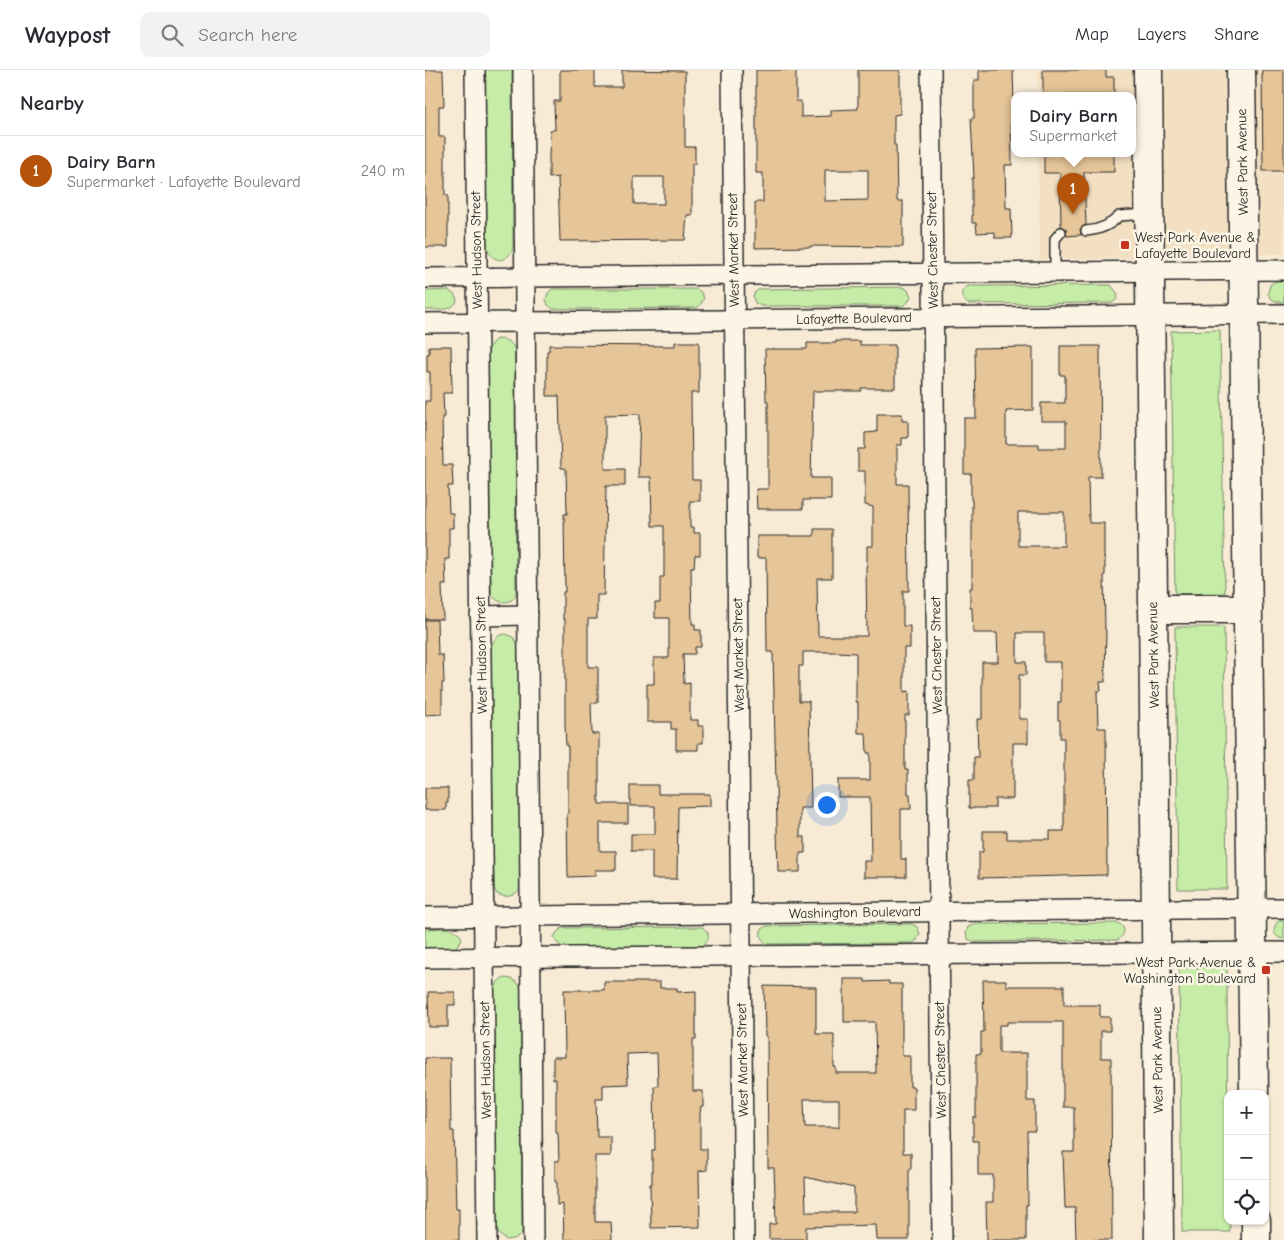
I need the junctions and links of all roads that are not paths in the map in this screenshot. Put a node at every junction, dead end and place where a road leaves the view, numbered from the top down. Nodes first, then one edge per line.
1 (475, 70) edge
2 (523, 70) edge
3 (731, 70) edge
4 (931, 70) edge
5 (1148, 70) edge
6 (1241, 70) edge
7 (1149, 214) junction
8 (1086, 231) dead end
9 (1061, 232) dead end
10 (1284, 270) edge
11 (1243, 271) junction
12 (1055, 272) junction
13 (1150, 272) junction
14 (933, 273) junction
15 (734, 275) junction
16 (477, 277) junction
17 (525, 277) junction
18 (425, 278) edge
19 (1244, 314) junction
20 (1284, 314) edge
21 (1150, 315) junction
22 (933, 317) junction
23 (734, 319) junction
24 (477, 322) junction
25 (525, 322) junction
26 (425, 323) edge
27 (1153, 609) junction
28 (1247, 609) junction
29 (528, 615) junction
30 (480, 616) junction
31 (1252, 908) junction
32 (1284, 908) edge
33 (1155, 909) junction
34 (939, 912) junction
35 (740, 913) junction
36 (483, 916) junction
37 (531, 916) junction
38 (425, 917) edge
39 (1252, 952) junction
40 (1284, 952) edge
41 (1156, 953) junction
42 (939, 954) junction
43 (741, 956) junction
44 (484, 957) junction
45 (531, 957) junction
46 (425, 958) edge
47 (1254, 1090) edge
48 (1255, 1225) edge
49 (487, 1240) edge
50 (533, 1240) edge
51 (744, 1240) edge
52 (942, 1240) edge
53 (1159, 1240) edge
54 (1256, 1240) edge

1 - 16 street, West Hudson Street
2 - 17 street
3 - 15 street, West Market Street
4 - 14 street, West Chester Street
5 - 7 highway, West Park Avenue
6 - 11 highway, West Park Avenue
7 - 8 lane
7 - 13 highway, West Park Avenue
9 - 12 lane
10 - 11 street
11 - 13 street
11 - 19 highway, West Park Avenue
12 - 13 street
12 - 14 street
13 - 21 highway, West Park Avenue
14 - 15 street
14 - 22 street, West Chester Street
15 - 17 street
15 - 23 street, West Market Street
16 - 17 street
16 - 18 street
16 - 24 street, West Hudson Street
17 - 25 street
19 - 20 street, Lafayette Boulevard
19 - 21 street, Lafayette Boulevard
19 - 28 highway, West Park Avenue
21 - 22 street, Lafayette Boulevard
21 - 27 highway, West Park Avenue
22 - 23 street, Lafayette Boulevard
22 - 34 street, West Chester Street
23 - 25 street, Lafayette Boulevard
23 - 35 street, West Market Street
24 - 25 street, Lafayette Boulevard
24 - 26 street, Lafayette Boulevard
24 - 30 street, West Hudson Street
25 - 29 street
27 - 28 highway
27 - 33 highway, West Park Avenue
28 - 31 highway, West Park Avenue
29 - 30 street
29 - 37 street
30 - 36 street, West Hudson Street
31 - 32 street, Washington Boulevard
31 - 33 street, Washington Boulevard
31 - 39 highway, West Park Avenue
33 - 34 street, Washington Boulevard
33 - 41 highway, West Park Avenue
34 - 35 street, Washington Boulevard
34 - 42 street, West Chester Street
35 - 37 street, Washington Boulevard
35 - 43 street, West Market Street
36 - 37 street, Washington Boulevard
36 - 38 street, Washington Boulevard
36 - 44 street, West Hudson Street
37 - 45 street
39 - 40 street
39 - 41 street
39 - 47 highway, West Park Avenue
41 - 42 street
41 - 53 highway, West Park Avenue
42 - 43 street
42 - 52 street, West Chester Street
43 - 45 street
43 - 51 street, West Market Street
44 - 45 street
44 - 46 street
44 - 49 street, West Hudson Street
45 - 50 street
48 - 54 highway

